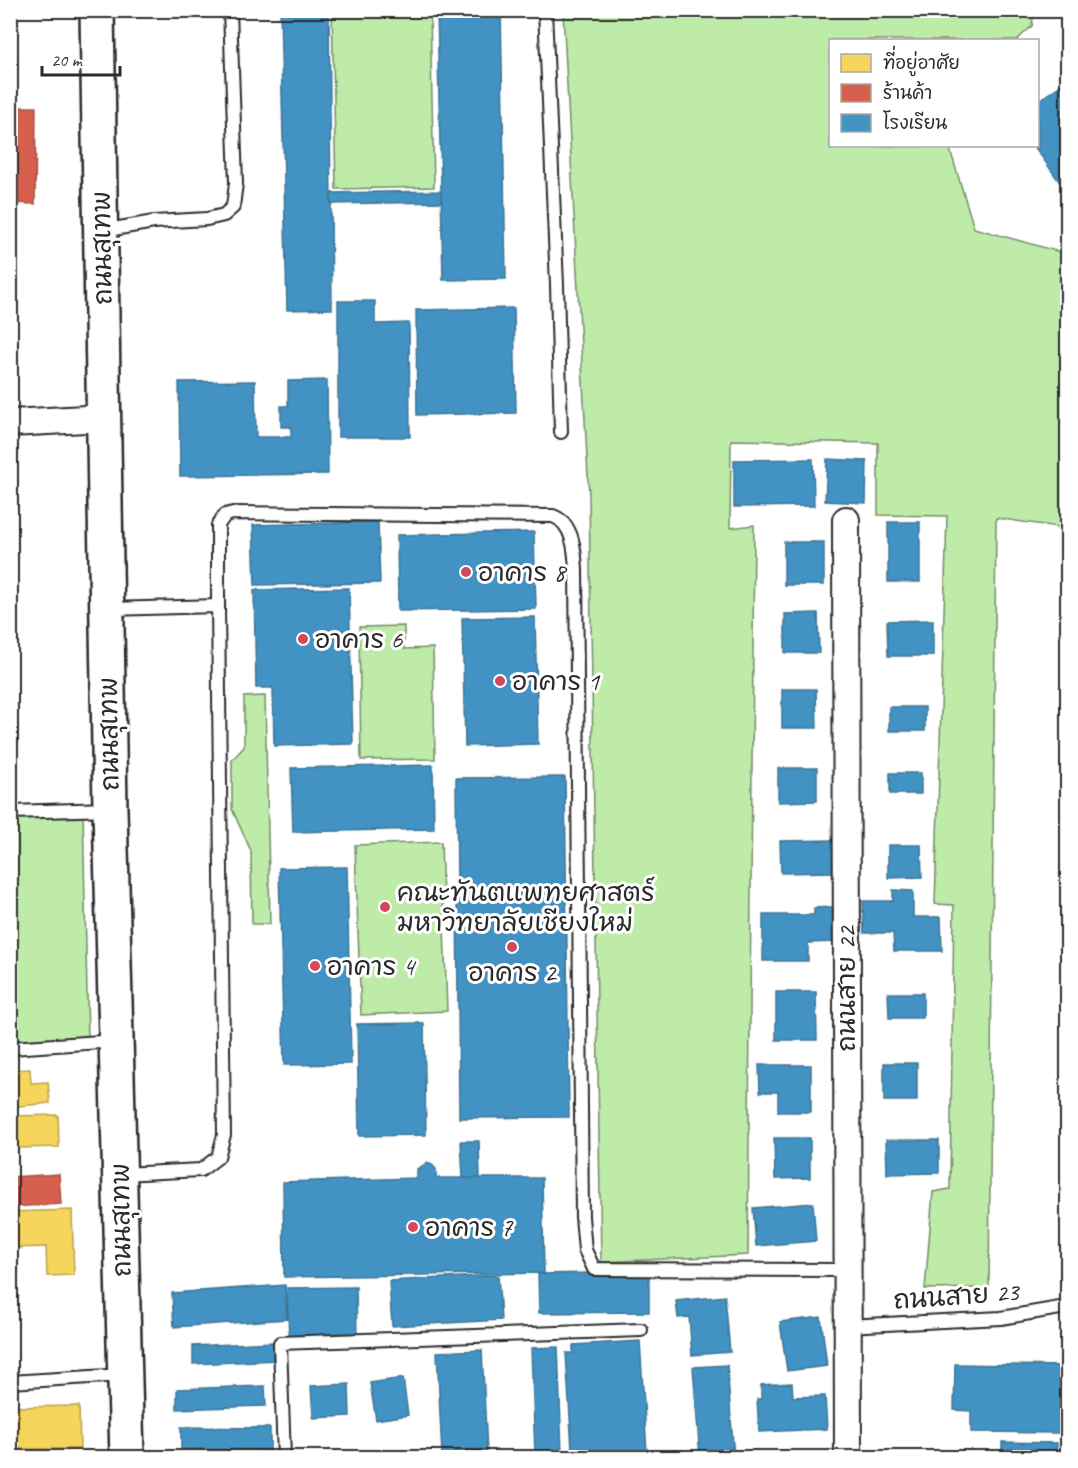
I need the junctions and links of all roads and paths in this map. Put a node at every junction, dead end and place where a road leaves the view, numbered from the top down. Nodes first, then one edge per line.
1 (97, 10) edge
2 (230, 10) edge
3 (545, 10) edge
4 (101, 231) junction
5 (105, 418) junction
6 (10, 423) edge
7 (561, 432) dead end
8 (846, 520) dead end
9 (218, 606) junction
10 (108, 609) junction
11 (110, 809) junction
12 (10, 812) edge
13 (117, 1040) junction
14 (10, 1048) edge
15 (120, 1174) junction
16 (847, 1270) junction
17 (1068, 1305) edge
18 (847, 1326) junction
19 (641, 1330) dead end
20 (125, 1375) junction
21 (10, 1382) edge
22 (127, 1458) edge
23 (285, 1458) edge
24 (848, 1458) edge

1 - 4 main road, ถนนสุเทพ
2 - 4 lane
3 - 7 lane
4 - 5 main road, ถนนสุเทพ
5 - 6 street
5 - 10 main road, ถนนสุเทพ
8 - 16 street, ถนนสาย 22
9 - 10 lane
9 - 15 lane
9 - 16 lane
10 - 11 main road, ถนนสุเทพ
11 - 12 lane
11 - 13 main road, ถนนสุเทพ
13 - 14 lane
13 - 15 main road, ถนนสุเทพ
15 - 20 main road, ถนนสุเทพ
16 - 18 street, ถนนสาย 22
17 - 18 lane, ถนนสาย 23
18 - 24 street, ถนนสาย 22
19 - 23 lane
20 - 21 lane
20 - 22 main road, ถนนสุเทพ

